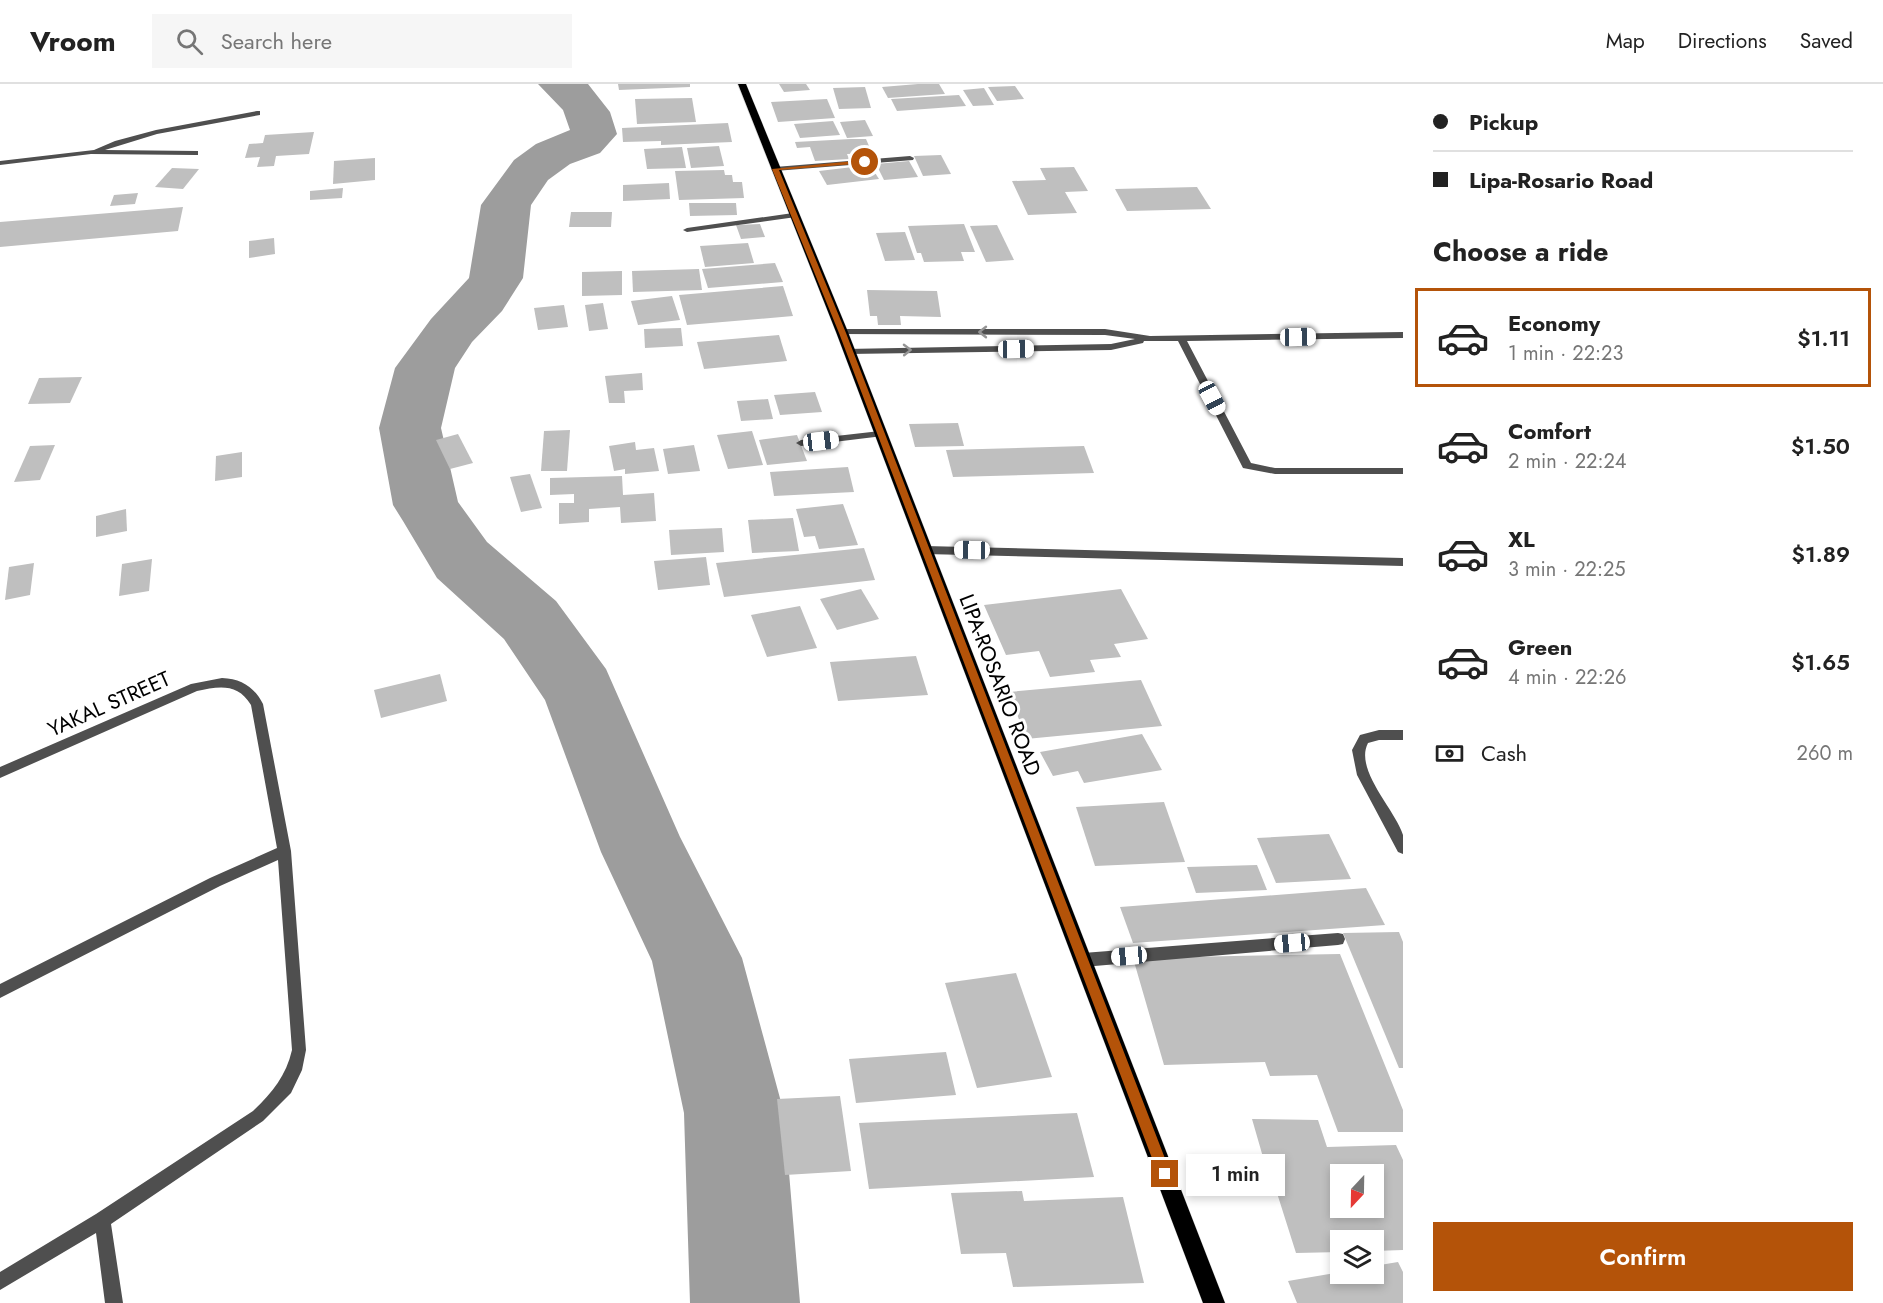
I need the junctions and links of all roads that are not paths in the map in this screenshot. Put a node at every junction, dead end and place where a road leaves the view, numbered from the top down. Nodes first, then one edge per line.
1 (742, 84) edge
2 (257, 113) dead end
3 (91, 153) junction
4 (195, 153) dead end
5 (910, 158) dead end
6 (0, 163) edge
7 (775, 169) junction
8 (793, 214) junction
9 (687, 230) dead end
10 (842, 333) junction
11 (1403, 336) edge
12 (1150, 339) junction
13 (1181, 339) junction
14 (849, 351) junction
15 (880, 434) junction
16 (801, 443) dead end
17 (1403, 471) edge
18 (925, 550) junction
19 (1403, 562) edge
20 (1403, 735) edge
21 (0, 773) edge
22 (1403, 848) edge
23 (284, 851) junction
24 (1338, 939) dead end
25 (1083, 960) junction
26 (0, 991) edge
27 (102, 1220) junction
28 (0, 1282) edge
29 (114, 1303) edge
30 (1214, 1303) edge

1 - 7 main road, LIPA-ROSARIO ROAD
2 - 3 street
3 - 4 street
3 - 6 street
5 - 7 street
7 - 8 main road, LIPA-ROSARIO ROAD
8 - 9 street
8 - 10 main road, LIPA-ROSARIO ROAD
12 -> 10 street
10 - 14 main road, LIPA-ROSARIO ROAD
11 - 13 street
12 - 13 street
14 -> 12 street
13 - 17 street
14 - 15 main road, LIPA-ROSARIO ROAD
15 - 16 street
15 - 18 main road, LIPA-ROSARIO ROAD
18 - 19 street
18 - 25 main road, LIPA-ROSARIO ROAD
20 - 22 street
21 - 23 street, YAKAL STREET
23 - 26 street
23 - 27 street
24 - 25 street
25 - 30 main road, LIPA-ROSARIO ROAD
27 - 28 street
27 - 29 street

